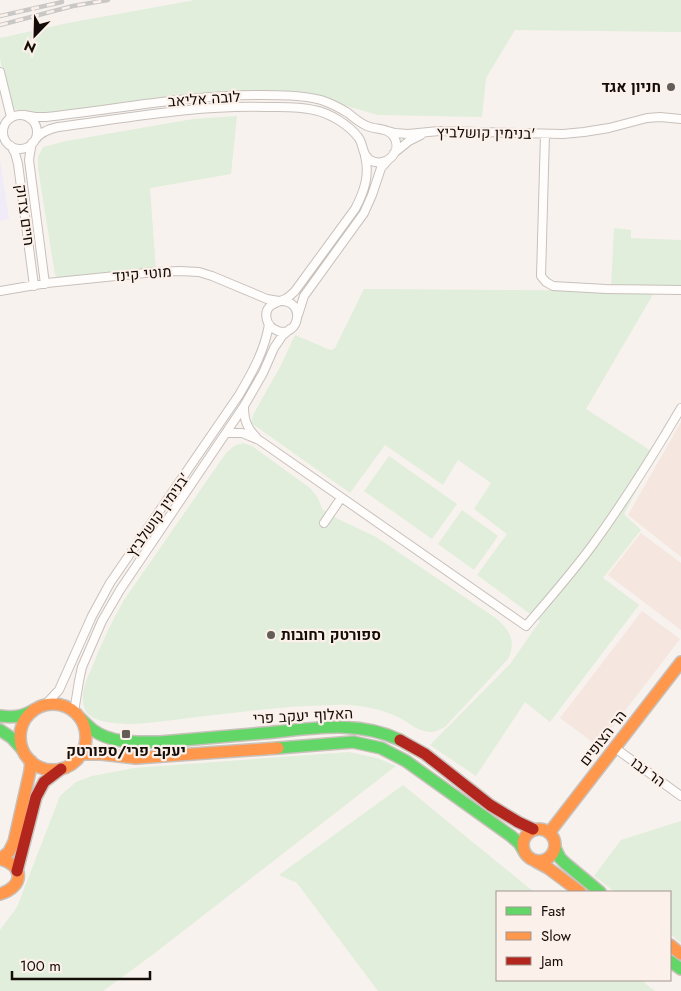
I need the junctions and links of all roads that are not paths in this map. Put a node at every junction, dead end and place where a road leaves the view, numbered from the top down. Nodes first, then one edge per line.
1 (0, 72) edge
2 (24, 115) junction
3 (11, 117) junction
4 (681, 118) edge
5 (382, 129) junction
6 (428, 133) junction
7 (545, 134) junction
8 (34, 141) junction
9 (11, 146) junction
10 (363, 150) junction
11 (392, 156) junction
12 (45, 284) junction
13 (34, 286) junction
14 (681, 290) edge
15 (0, 291) edge
16 (279, 301) junction
17 (298, 315) junction
18 (269, 324) junction
19 (290, 329) junction
20 (244, 406) junction
21 (681, 408) edge
22 (226, 433) junction
23 (260, 440) junction
24 (341, 498) junction
25 (324, 523) dead end
26 (681, 662) edge
27 (45, 705) junction
28 (34, 710) junction
29 (78, 715) junction
30 (0, 716) edge
31 (0, 730) edge
32 (614, 748) junction
33 (23, 751) junction
34 (81, 754) junction
35 (30, 761) junction
36 (60, 769) junction
37 (681, 796) edge
38 (533, 829) junction
39 (550, 833) junction
40 (555, 848) junction
41 (529, 856) junction
42 (0, 859) edge
43 (17, 871) junction
44 (579, 891) edge
45 (599, 891) edge
46 (4, 893) edge
47 (0, 902) edge
48 (671, 946) edge
49 (681, 954) edge

1 - 3 street
2 - 3 street
2 - 5 street, לובה אליאב
2 - 8 street
3 - 9 street
4 - 7 street, בנימין קושלביץ'
5 - 6 street, בנימין קושלביץ'
5 - 10 street
5 - 11 street
6 - 7 street, בנימין קושלביץ'
6 - 11 street, בנימין קושלביץ'
7 - 14 street
8 - 9 street
8 - 10 street, לובה אליאב
8 - 12 street, חיים צדוק
9 - 13 street, חיים צדוק
10 - 11 street
10 - 16 street
11 - 17 street, בנימין קושלביץ'
12 - 13 street, מוטי קינד
12 - 16 street, מוטי קינד
13 - 15 street, מוטי קינד
16 - 17 street
16 - 18 street
17 - 19 street
18 - 19 street
18 - 27 street, בנימין קושלביץ'
19 - 20 street, בנימין קושלביץ'
20 - 22 street, בנימין קושלביץ'
20 - 23 street
21 - 24 street
22 - 23 street
22 - 29 street, בנימין קושלביץ'
23 - 24 street
24 - 25 street
26 - 32 street, הר הצופים
27 - 28 street
27 - 29 street
28 - 30 street
28 - 33 street
29 - 34 street
29 - 38 street, האלוף יעקב פרי
31 - 33 street
32 - 37 street, הר נבו
32 - 39 street, הר הצופים
33 - 35 street
34 - 36 street
34 - 41 street, האלוף יעקב פרי
35 - 36 street
35 - 42 street
36 - 43 street
38 - 39 street
38 - 41 street
39 - 40 street
40 - 41 street
40 - 45 street
41 - 44 street, האלוף יעקב פרי
42 - 43 street
43 - 46 street
46 - 47 street
48 - 49 street

